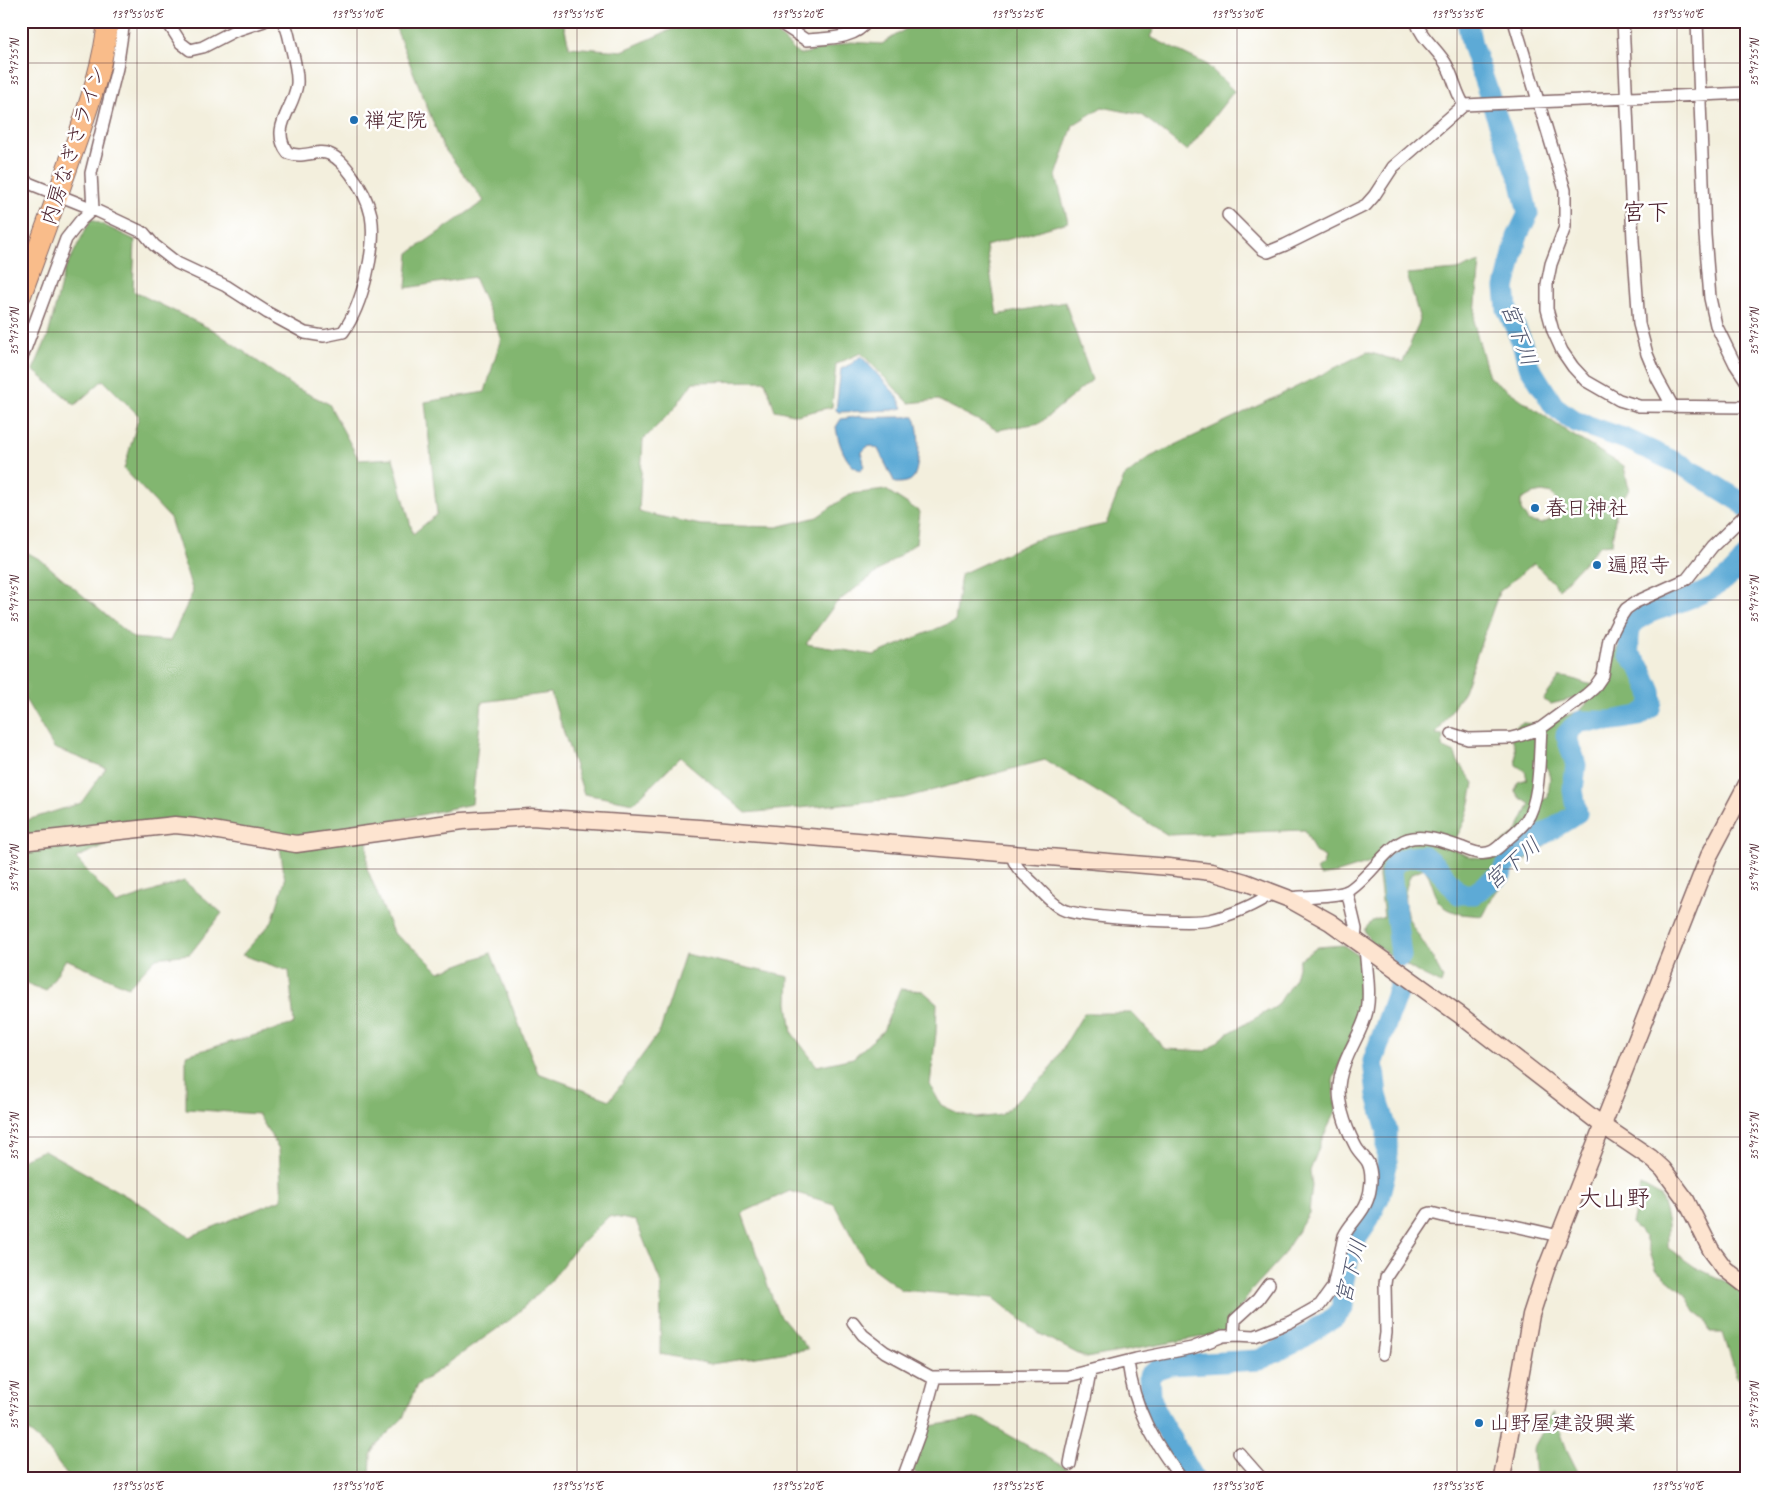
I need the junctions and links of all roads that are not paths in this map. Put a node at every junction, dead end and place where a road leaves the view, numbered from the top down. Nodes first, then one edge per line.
1 (108, 21) edge
2 (124, 21) edge
3 (167, 21) edge
4 (264, 21) edge
5 (282, 21) edge
6 (666, 21) edge
7 (684, 21) edge
8 (777, 21) edge
9 (867, 21) edge
10 (1416, 21) edge
11 (1624, 21) edge
12 (1697, 21) edge
13 (1515, 22) edge
14 (1747, 92) edge
15 (1700, 95) junction
16 (1627, 99) junction
17 (1538, 102) junction
18 (1469, 105) junction
19 (21, 180) edge
20 (58, 196) junction
21 (93, 209) junction
22 (1228, 215) dead end
23 (21, 295) edge
24 (21, 360) edge
25 (1747, 382) edge
26 (1673, 407) junction
27 (1747, 407) edge
28 (1747, 513) edge
29 (1541, 728) junction
30 (1452, 734) dead end
31 (1747, 784) edge
32 (21, 842) edge
33 (1012, 854) junction
34 (1347, 891) junction
35 (1280, 895) junction
36 (1360, 943) junction
37 (1602, 1125) junction
38 (1559, 1236) junction
39 (1269, 1284) dead end
40 (1747, 1286) edge
41 (853, 1322) dead end
42 (1234, 1335) junction
43 (1383, 1354) dead end
44 (1128, 1362) junction
45 (1090, 1371) junction
46 (935, 1377) junction
47 (1239, 1453) dead end
48 (1070, 1464) dead end
49 (903, 1478) edge
50 (1182, 1478) edge
51 (1261, 1478) edge
52 (1502, 1478) edge

1 - 20 highway, 内房なぎさライン
2 - 21 street
3 - 4 street
5 - 21 street
6 - 7 street
8 - 9 street
10 - 18 street
11 - 16 street
12 - 15 street
13 - 17 street
14 - 15 street
15 - 16 street
15 - 25 street
16 - 17 street
16 - 26 street
17 - 18 street
17 - 26 street
18 - 22 street
19 - 20 street
20 - 21 street
20 - 23 highway, 内房なぎさライン
21 - 24 street
26 - 27 street
28 - 29 street
29 - 30 street
29 - 34 street
31 - 37 street
32 - 33 street
33 - 35 street
33 - 35 street
34 - 35 street
34 - 36 street
35 - 36 street
36 - 37 street
36 - 42 street
37 - 38 street
37 - 40 street
38 - 43 street
38 - 52 street
39 - 42 street
41 - 46 street
42 - 44 street
44 - 45 street
44 - 50 street
45 - 46 street
45 - 48 street
46 - 49 street
47 - 51 street

